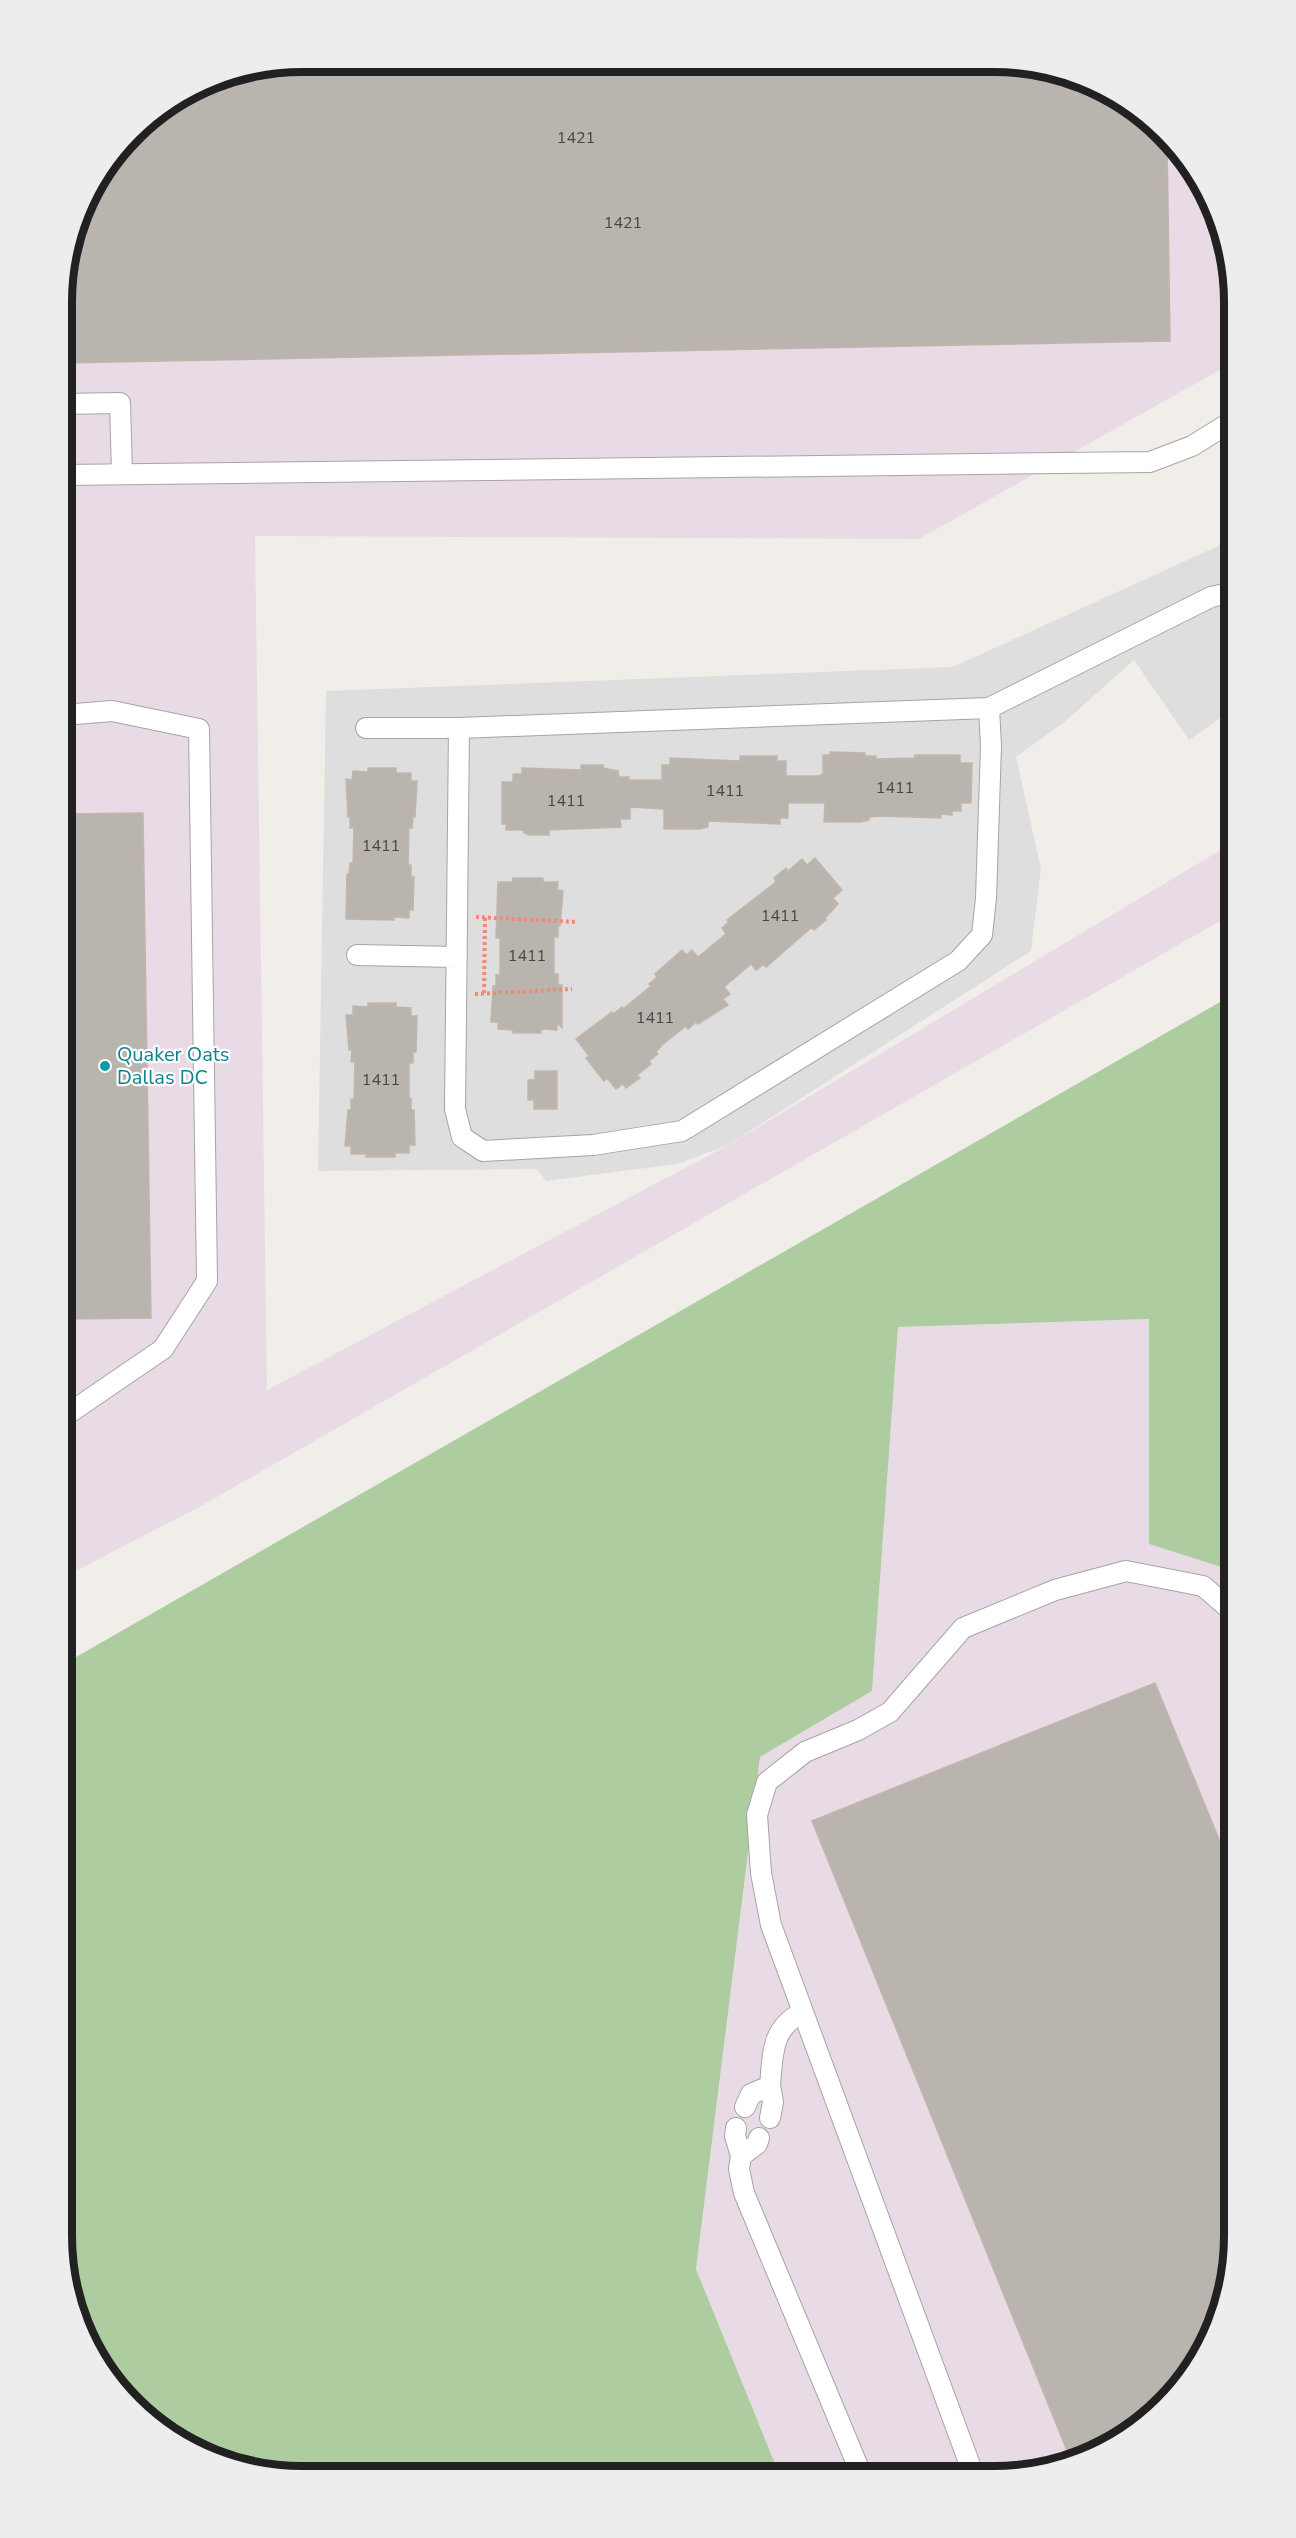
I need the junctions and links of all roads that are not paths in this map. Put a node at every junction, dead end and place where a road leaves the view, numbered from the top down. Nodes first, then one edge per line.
1 (72, 404) edge
2 (1224, 426) edge
3 (122, 474) junction
4 (72, 475) edge
5 (1224, 594) edge
6 (989, 708) junction
7 (72, 714) edge
8 (366, 728) dead end
9 (459, 728) junction
10 (357, 955) dead end
11 (457, 957) junction
12 (72, 1411) edge
13 (1224, 1604) edge
14 (803, 2012) junction
15 (770, 2086) junction
16 (745, 2107) dead end
17 (770, 2118) dead end
18 (736, 2128) dead end
19 (759, 2138) dead end
20 (741, 2156) junction
21 (858, 2466) edge
22 (970, 2466) edge

1 - 3 lane
2 - 3 lane
3 - 4 lane
5 - 6 lane
6 - 9 lane
6 - 11 lane
7 - 12 lane
8 - 9 lane
9 - 11 lane
10 - 11 lane
13 - 14 lane
14 - 15 lane
14 - 22 lane
15 - 16 lane
15 - 17 lane
18 - 20 lane
19 - 20 lane
20 - 21 lane

